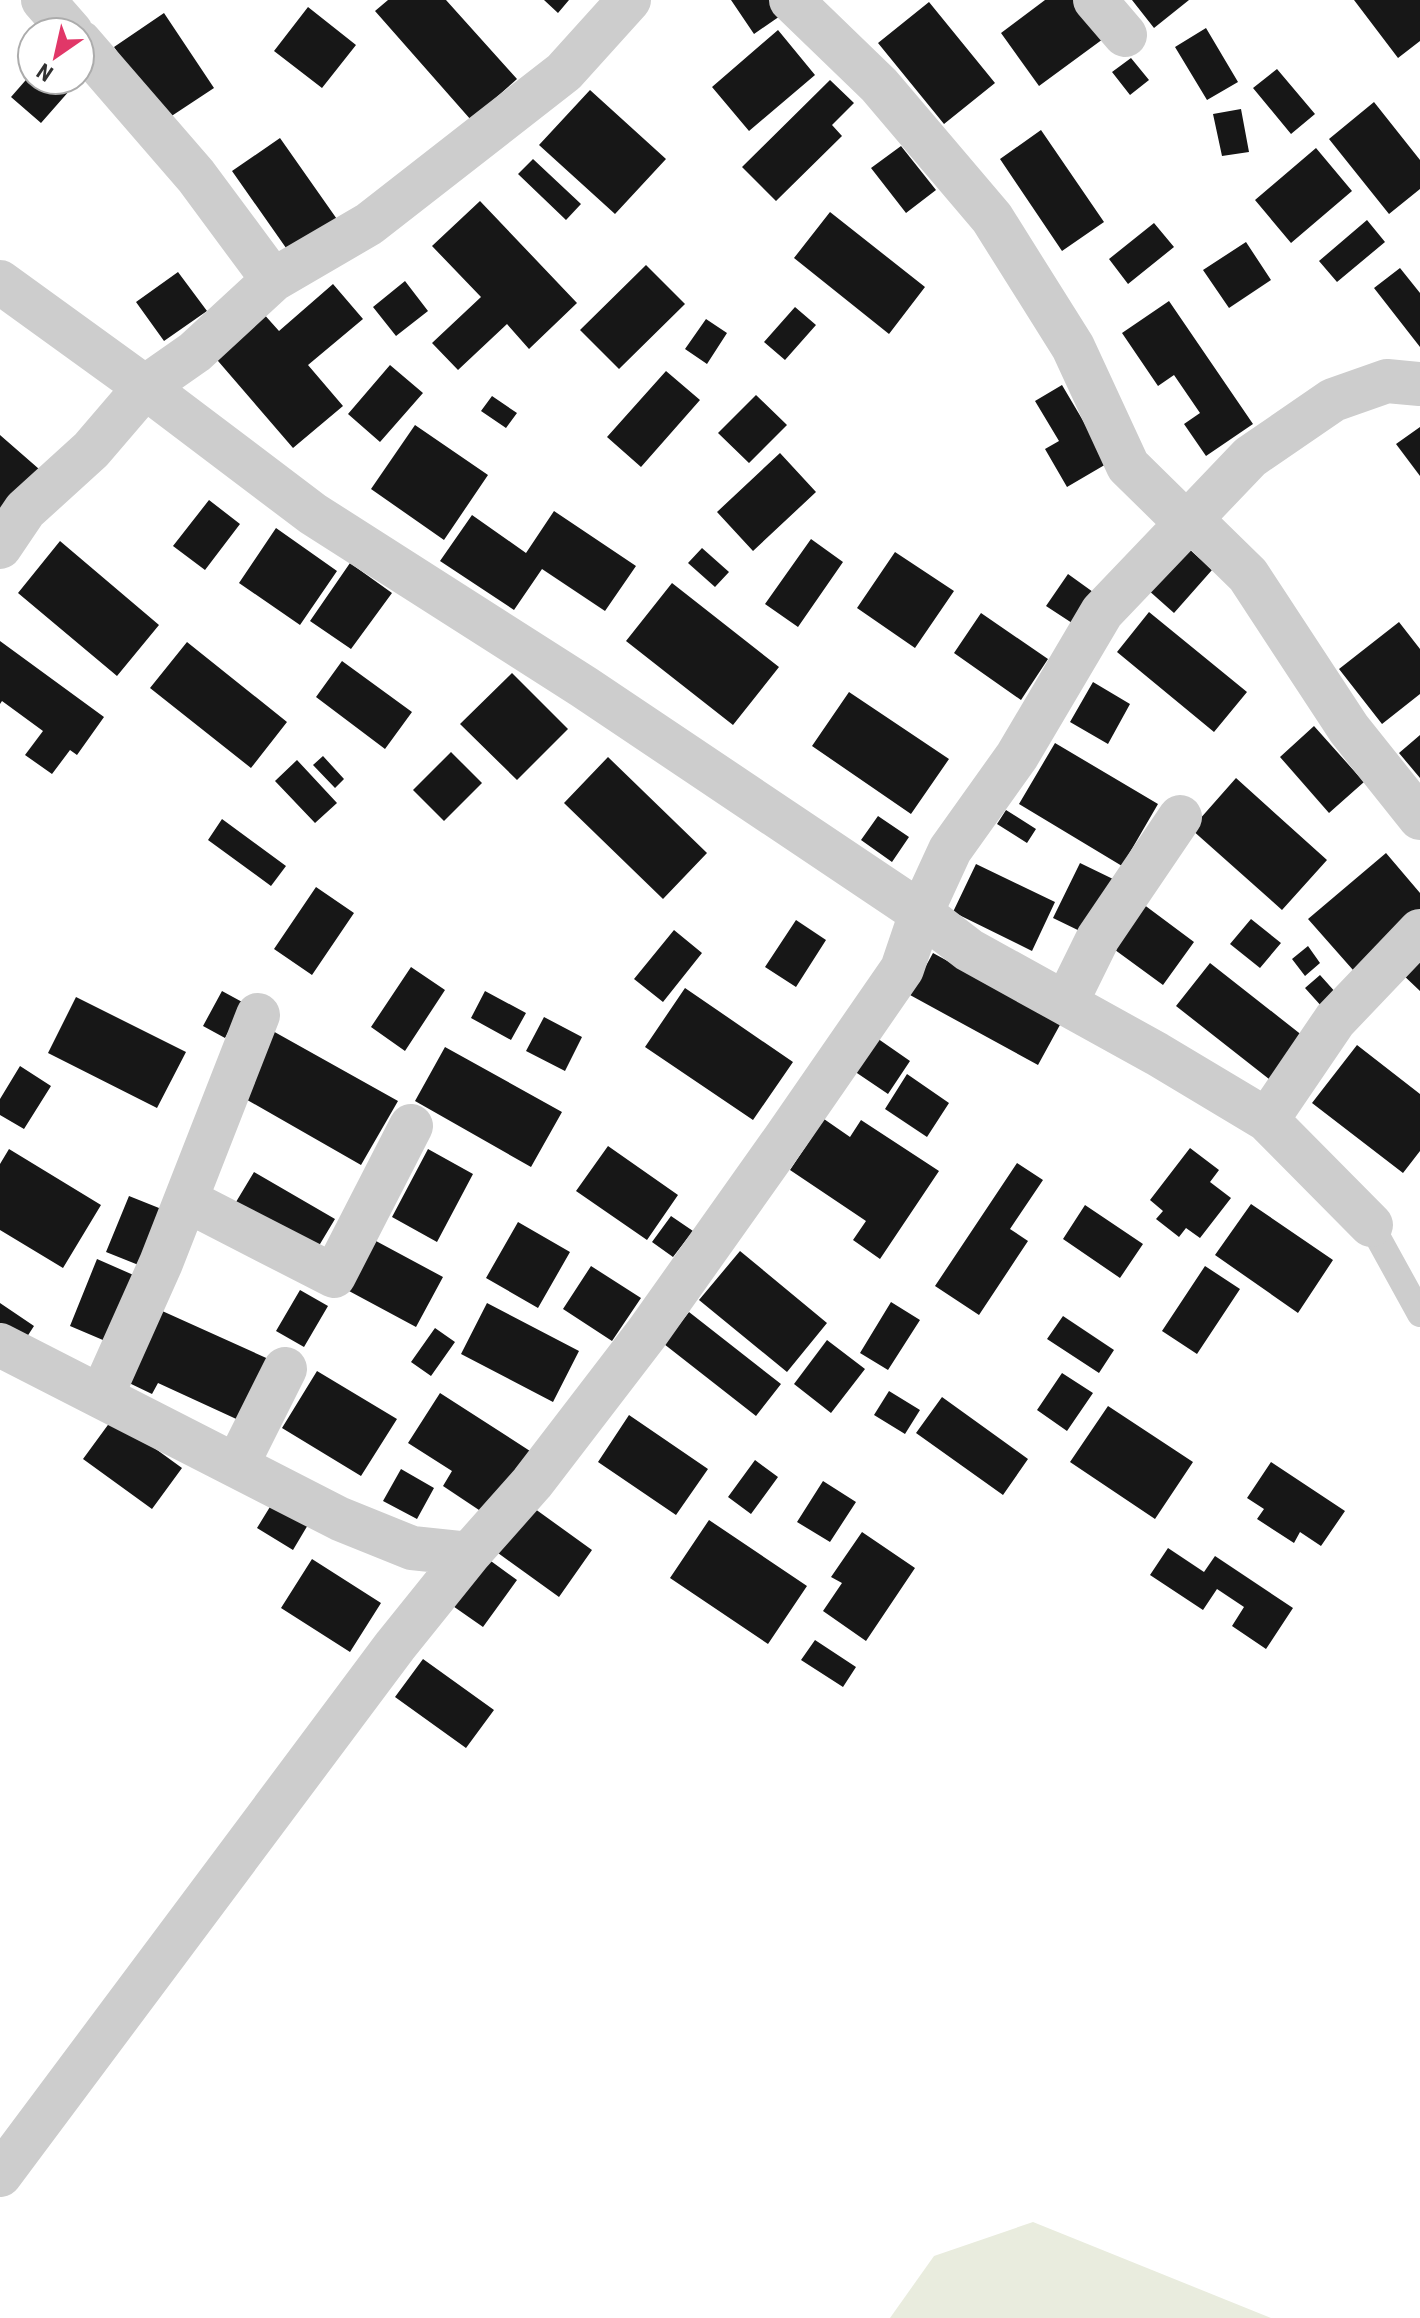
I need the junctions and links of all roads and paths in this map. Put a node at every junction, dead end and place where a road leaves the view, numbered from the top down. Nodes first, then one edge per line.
1 (43, 0) edge
2 (629, 0) edge
3 (791, 0) edge
4 (1095, 0) edge
5 (57, 16) edge
6 (1125, 35) dead end
7 (96, 60) edge
8 (273, 280) junction
9 (0, 282) edge
10 (1420, 384) edge
11 (145, 387) junction
12 (1186, 523) junction
13 (0, 547) edge
14 (1180, 817) dead end
15 (1420, 818) edge
16 (921, 913) junction
17 (1420, 931) edge
18 (1066, 1003) junction
19 (258, 1015) dead end
20 (1267, 1120) junction
21 (411, 1126) dead end
22 (186, 1200) junction
23 (1371, 1225) joint
24 (1396, 1272) junction
25 (1420, 1289) edge
26 (1420, 1314) edge
27 (0, 1345) edge
28 (285, 1369) dead end
29 (102, 1395) junction
30 (237, 1465) junction
31 (469, 1554) junction
32 (0, 2175) edge

1 - 5 street
2 - 8 street
3 - 12 street
4 - 6 street
7 - 8 street
8 - 11 street
9 - 11 street
10 - 12 street
11 - 13 street
11 - 16 street
12 - 15 street
12 - 16 street
14 - 18 street
16 - 18 street
16 - 31 street
17 - 20 street
18 - 20 street
19 - 22 street
20 - 23 street
21 - 22 street
22 - 29 street
23 - 24 lane
24 - 25 lane
24 - 26 lane
27 - 29 street
28 - 30 street
29 - 30 street
30 - 31 street
31 - 32 street

